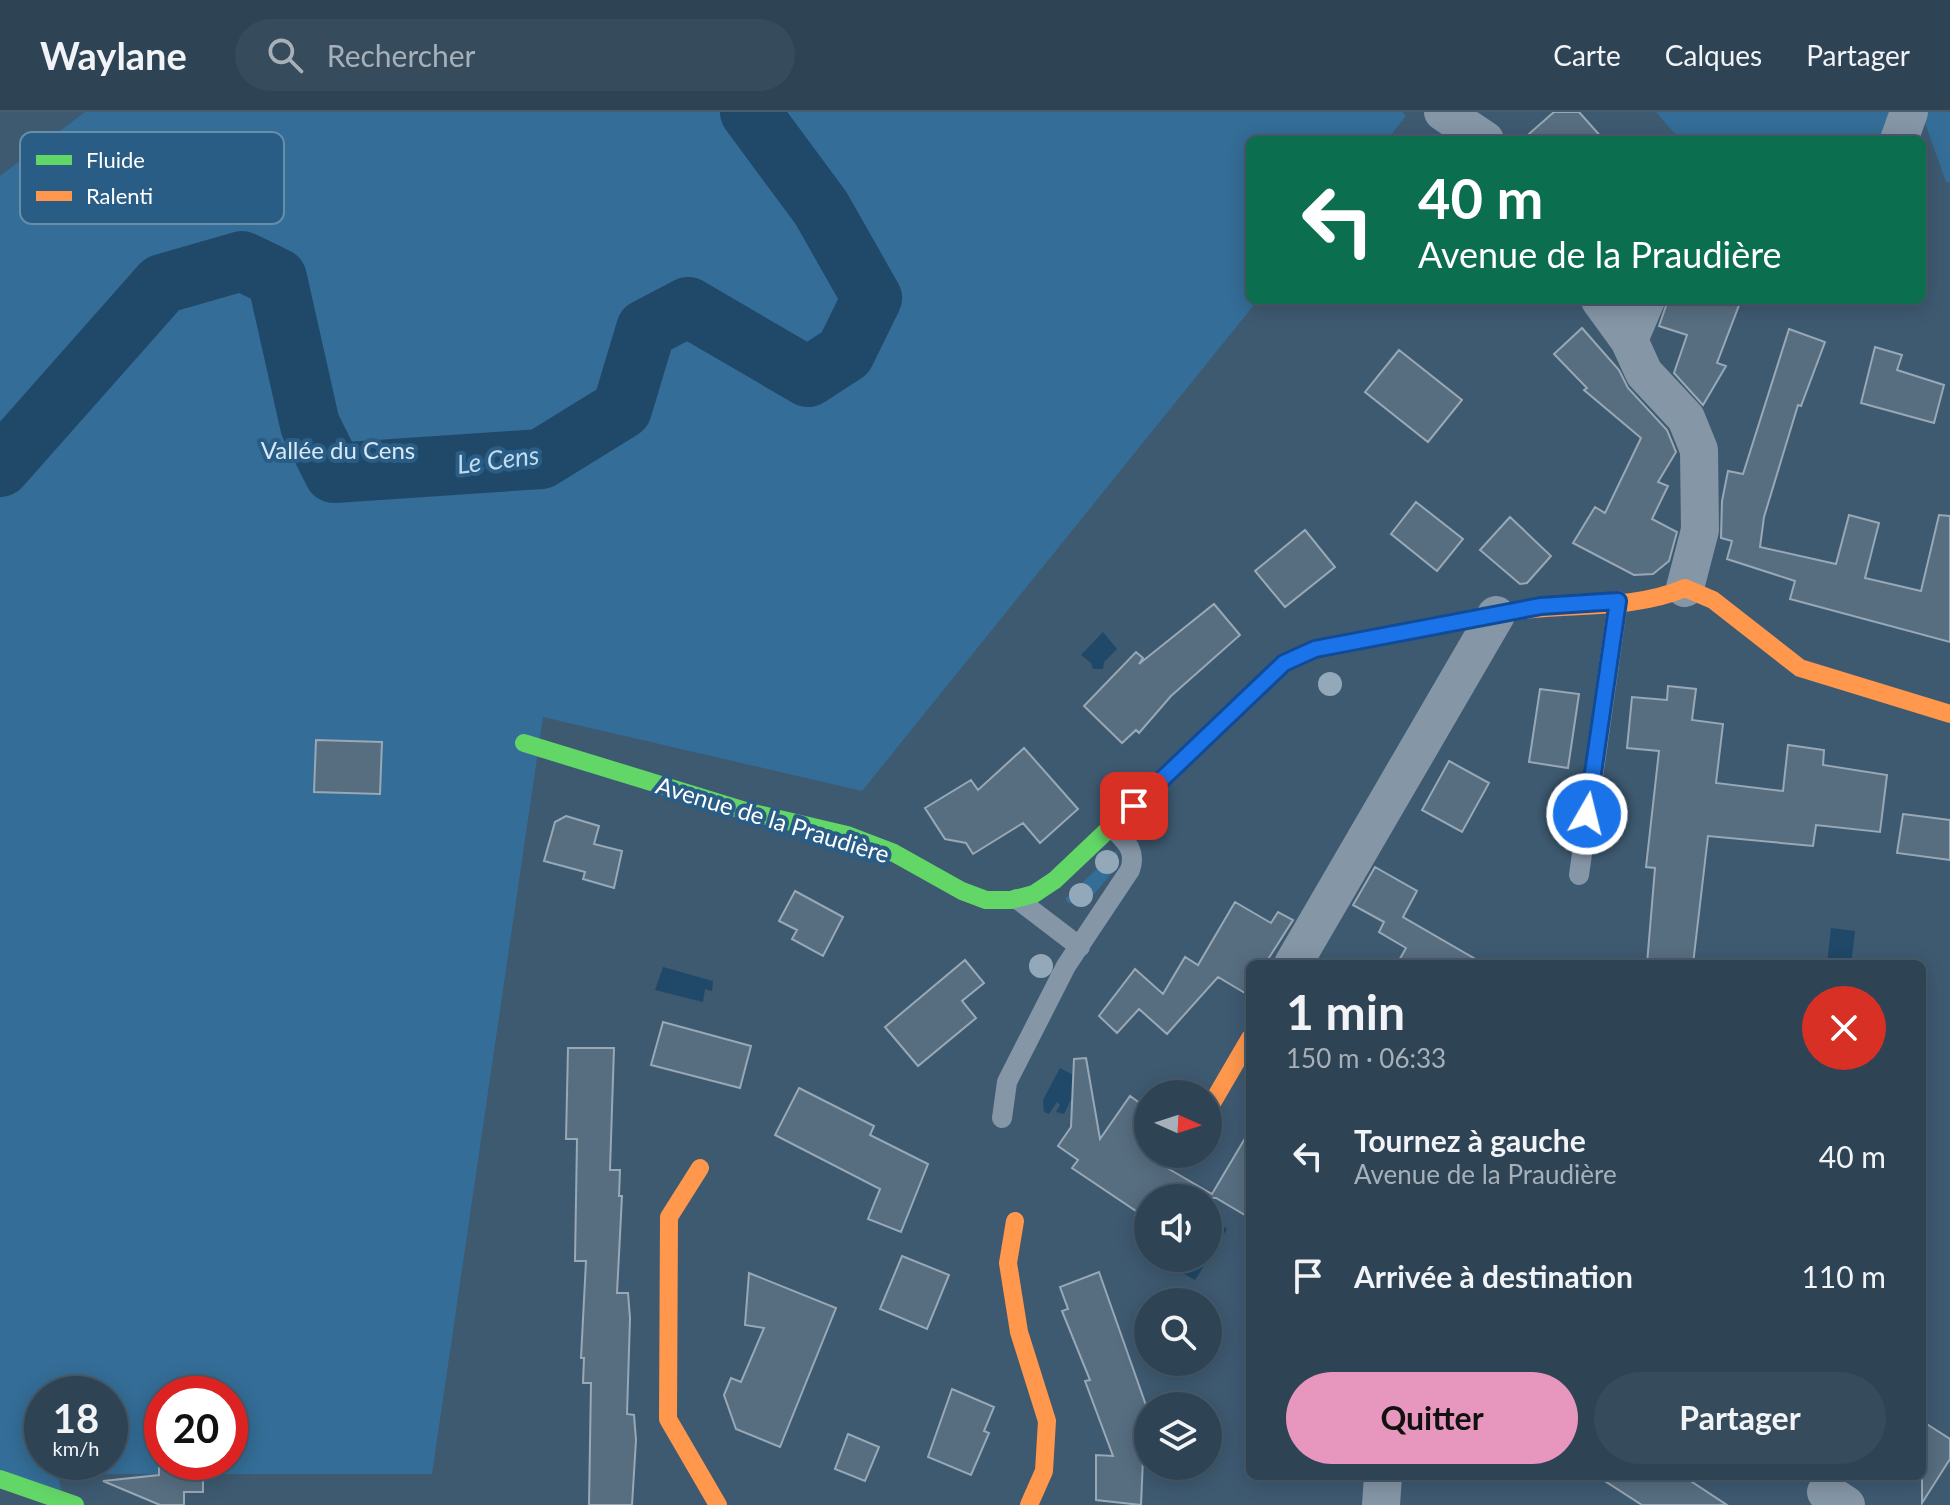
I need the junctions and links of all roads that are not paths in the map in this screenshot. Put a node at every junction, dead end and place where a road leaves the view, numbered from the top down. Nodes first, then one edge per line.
1 (1443, 112) edge
2 (1909, 112) edge
3 (1479, 136) edge
4 (1900, 136) edge
5 (1603, 304) edge
6 (1644, 304) edge
7 (1629, 340) junction
8 (1685, 588) junction
9 (1618, 601) junction
10 (1496, 615) junction
11 (1950, 714) edge
12 (524, 743) dead end
13 (1112, 827) junction
14 (1579, 875) dead end
15 (1017, 899) junction
16 (1080, 947) junction
17 (1295, 960) edge
18 (1246, 1045) edge
19 (1222, 1086) edge
20 (1002, 1118) dead end
21 (700, 1168) dead end
22 (1015, 1221) dead end
23 (0, 1479) edge
24 (1383, 1480) edge
25 (75, 1505) edge
26 (718, 1505) edge
27 (1029, 1505) edge
28 (1381, 1505) edge

1 - 3 street
2 - 4 street
5 - 7 street
6 - 7 street
7 - 8 street
8 - 9 street, Avenue de la Praudière
8 - 11 street
9 - 10 street, Avenue de la Praudière
9 - 14 lane
10 - 13 street, Avenue de la Praudière
10 - 17 street
12 - 15 street, Avenue de la Praudière
13 - 15 street, Avenue de la Praudière
13 - 16 lane
15 - 16 lane
16 - 20 lane
18 - 19 street
21 - 26 street
22 - 27 street
23 - 25 street
24 - 28 street

